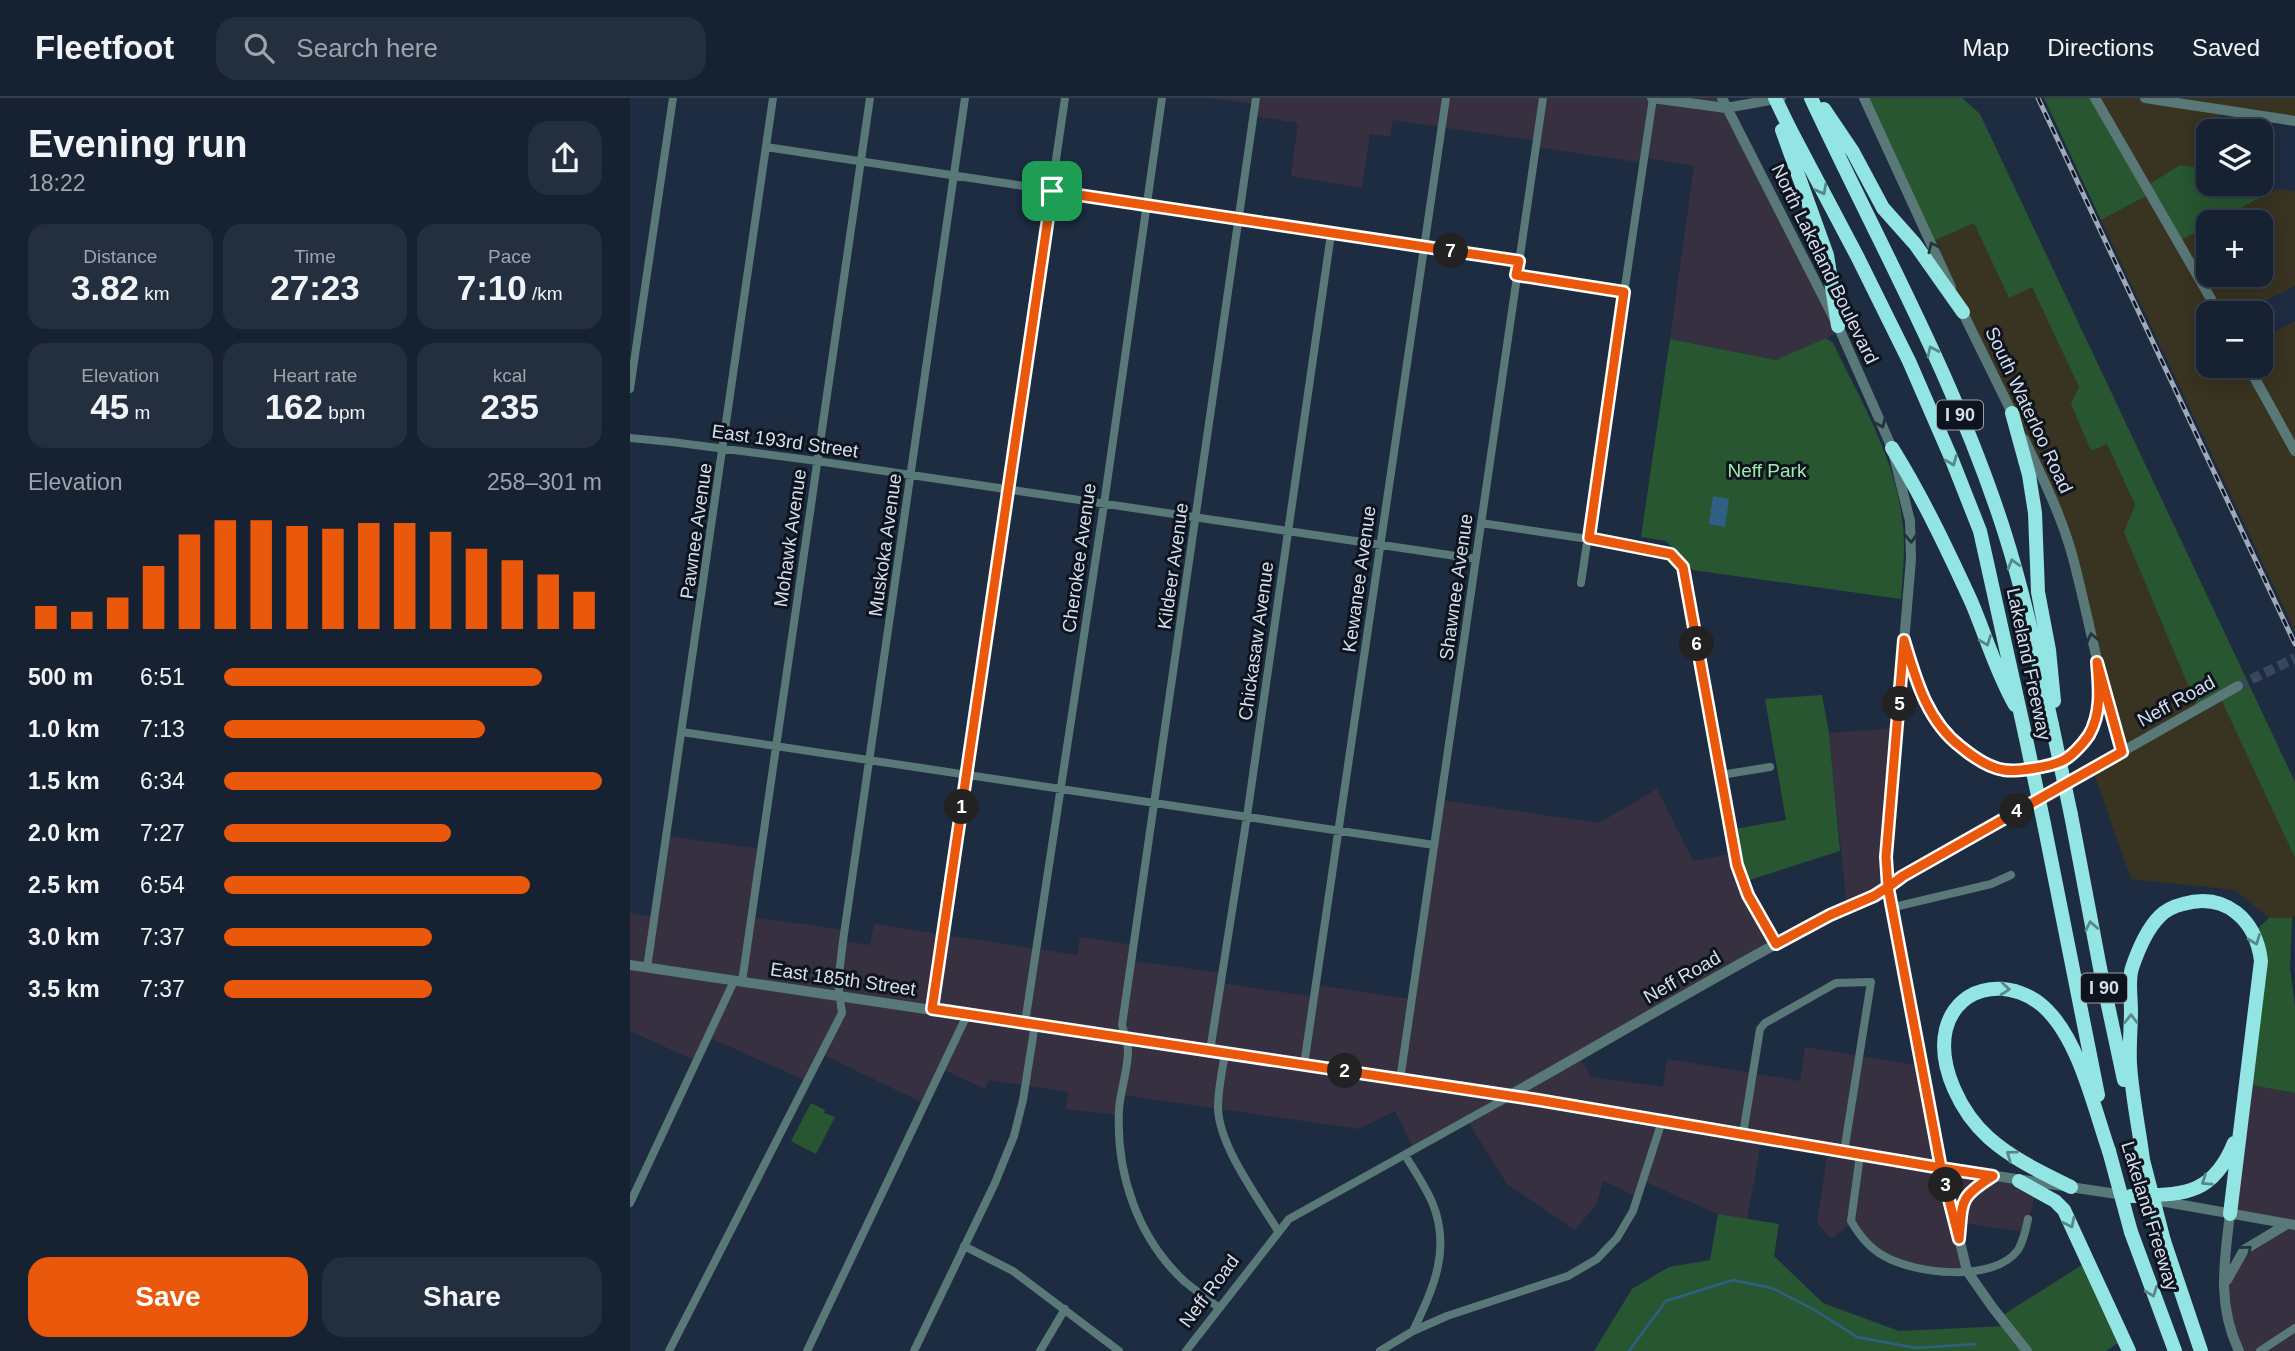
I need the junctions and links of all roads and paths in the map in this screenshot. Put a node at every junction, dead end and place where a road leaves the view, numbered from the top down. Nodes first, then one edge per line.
1 (673, 98) edge
2 (773, 98) edge
3 (870, 98) edge
4 (965, 98) edge
5 (1065, 98) edge
6 (1161, 98) edge
7 (1256, 98) edge
8 (1446, 98) edge
9 (1543, 98) edge
10 (1652, 98) edge
11 (1773, 98) edge
12 (1781, 98) edge
13 (1811, 98) edge
14 (1817, 98) edge
15 (1864, 98) edge
16 (2095, 98) edge
17 (2145, 98) edge
18 (1693, 101) edge
19 (1724, 103) edge
20 (2295, 121) edge
21 (1828, 122) junction
22 (1786, 130) junction
23 (766, 148) junction
24 (860, 162) junction
25 (954, 177) junction
26 (1052, 191) junction
27 (1146, 205) junction
28 (1239, 219) junction
29 (1331, 234) junction
30 (1424, 246) junction
31 (1519, 261) junction
32 (1516, 275) junction
33 (1624, 292) junction
34 (2212, 301) edge
35 (1963, 312) junction
36 (1838, 326) junction
37 (2255, 378) edge
38 (630, 390) edge
39 (2012, 413) junction
40 (630, 438) edge
41 (1892, 448) junction
42 (724, 449) junction
43 (2295, 451) edge
44 (817, 461) junction
45 (911, 476) junction
46 (1008, 489) junction
47 (1104, 504) junction
48 (1196, 517) junction
49 (1481, 523) junction
50 (1288, 530) junction
51 (1589, 538) junction
52 (1380, 544) junction
53 (1476, 559) junction
54 (1581, 583) dead end
55 (1904, 640) junction
56 (2097, 662) junction
57 (2238, 686) tunnel mouth
58 (2021, 716) junction
59 (2054, 724) junction
60 (682, 732) junction
61 (776, 746) junction
62 (2122, 752) junction
63 (871, 760) junction
64 (1770, 767) dead end
65 (967, 775) junction
66 (1721, 775) junction
67 (1061, 788) junction
68 (1155, 802) junction
69 (1247, 816) junction
70 (1339, 830) junction
71 (1434, 845) junction
72 (2011, 874) dead end
73 (1888, 887) junction
74 (1891, 908) junction
75 (1776, 944) junction
76 (630, 965) edge
77 (647, 968) junction
78 (738, 982) junction
79 (840, 997) junction
80 (932, 1009) junction
81 (967, 1015) junction
82 (1030, 1024) junction
83 (1125, 1038) junction
84 (1210, 1051) junction
85 (1225, 1054) junction
86 (1304, 1065) junction
87 (1400, 1080) junction
88 (1510, 1096) junction
89 (1662, 1121) junction
90 (2241, 1125) junction
91 (1743, 1134) junction
92 (2109, 1151) junction
93 (1844, 1152) junction
94 (1405, 1155) junction
95 (1860, 1155) junction
96 (2143, 1160) junction
97 (1941, 1168) junction
98 (1993, 1176) junction
99 (2019, 1181) junction
100 (2071, 1187) junction
101 (2131, 1196) junction
102 (630, 1203) edge
103 (2230, 1214) junction
104 (2028, 1219) dead end
105 (2291, 1225) edge
106 (1278, 1231) junction
107 (1959, 1239) junction
108 (964, 1246) junction
109 (1967, 1271) junction
110 (2224, 1290) junction
111 (1218, 1307) junction
112 (1065, 1309) junction
113 (2295, 1328) edge
114 (1413, 1331) junction
115 (669, 1351) edge
116 (807, 1351) edge
117 (914, 1351) edge
118 (1040, 1351) edge
119 (1119, 1351) edge
120 (1186, 1351) edge
121 (1380, 1351) edge
122 (2027, 1351) edge
123 (2129, 1351) edge
124 (2175, 1351) edge
125 (2201, 1351) edge
126 (2239, 1351) edge
127 (2260, 1351) edge

1 - 38 street
2 - 23 street, Pawnee Avenue
3 - 24 street, Mohawk Avenue
4 - 25 street, Muskoka Avenue
5 - 26 street
6 - 27 street, Cherokee Avenue
7 - 28 street, Kildeer Avenue
8 - 30 street, Kewanee Avenue
9 - 31 street, Shawnee Avenue
10 - 18 street
10 - 33 street
11 - 22 highway
12 - 19 street
13 - 21 highway, Lakeland Freeway / I 90
14 - 21 highway
35 -> 15 street, South Waterloo Road
16 - 34 street
17 - 20 street
18 - 19 street
19 - 36 street, North Lakeland Boulevard
21 - 35 highway
59 -> 21 highway, Lakeland Freeway / I 90
22 - 36 highway
22 -> 58 highway, Lakeland Freeway / I 90
23 - 24 street
23 - 42 street, Pawnee Avenue
24 - 25 street
24 - 44 street, Mohawk Avenue
25 - 26 street
25 - 45 street, Muskoka Avenue
26 - 27 street
26 - 46 street
27 - 28 street
27 - 47 street, Cherokee Avenue
28 - 29 street
28 - 48 street, Kildeer Avenue
29 - 30 street
29 - 50 street, Chickasaw Avenue
30 - 31 street
30 - 52 street, Kewanee Avenue
31 - 32 street, Shawnee Avenue
32 - 33 street
32 - 49 street, Shawnee Avenue
33 - 51 street
35 - 39 street, South Waterloo Road
36 -> 41 street, North Lakeland Boulevard
37 - 43 street
56 -> 39 street, South Waterloo Road
39 - 59 highway
40 - 42 street, East 193rd Street
41 -> 55 street, North Lakeland Boulevard
41 -> 58 highway
42 - 44 street, East 193rd Street
42 - 60 street, Pawnee Avenue
44 - 45 street, East 193rd Street
44 - 61 street, Mohawk Avenue
45 - 46 street, East 193rd Street
45 - 63 street, Muskoka Avenue
46 - 47 street, East 193rd Street
46 - 65 street
47 - 48 street, East 193rd Street
47 - 67 street, Cherokee Avenue
48 - 50 street, East 193rd Street
48 - 68 street, Kildeer Avenue
49 - 51 street
49 - 53 street, Shawnee Avenue
50 - 52 street, East 193rd Street
50 - 69 street, Chickasaw Avenue
51 - 54 street
51 - 66 street
52 - 53 street, East 193rd Street
52 - 70 street, Kewanee Avenue
53 - 71 street, Shawnee Avenue
55 - 56 street
55 - 73 street, North Lakeland Boulevard
56 - 62 street, South Waterloo Road
57 - 62 street, Neff Road
58 - 92 highway, Lakeland Freeway / I 90, bridge
96 -> 59 highway, Lakeland Freeway / I 90, bridge
60 - 61 street
60 - 77 street, Pawnee Avenue
61 - 63 street
61 - 78 street, Mohawk Avenue
62 - 73 street, Neff Road
63 - 65 street
63 - 79 street, Muskoka Avenue
64 - 66 street
65 - 67 street
65 - 80 street
66 - 75 street
67 - 68 street
67 - 82 street, Cherokee Avenue
68 - 69 street
68 - 83 street, Kildeer Avenue
69 - 70 street
69 - 84 street, Chickasaw Avenue
70 - 71 street
70 - 86 street, Kewanee Avenue
71 - 87 street, Shawnee Avenue
72 - 74 street
73 - 74 street, North Lakeland Boulevard
73 - 75 street, Neff Road
74 - 97 street, North Lakeland Boulevard
75 - 88 street, Neff Road
76 - 77 street, East 185th Street
77 - 78 street, East 185th Street
78 - 79 street, East 185th Street
78 - 102 street, Mohawk Avenue
79 - 80 street, East 185th Street
79 - 115 street, Muskoka Avenue
80 - 81 street, East 185th Street
81 - 82 street, East 185th Street
81 - 116 street
82 - 83 street, East 185th Street
82 - 108 street, Cherokee Avenue
83 - 84 street, East 185th Street
83 - 111 street, Kildeer Avenue
84 - 85 street, East 185th Street
85 - 86 street, East 185th Street
85 - 106 street
86 - 87 street, East 185th Street
87 - 88 street, East 185th Street
88 - 89 street, East 185th Street
88 - 94 street, Neff Road
89 - 91 street, East 185th Street
89 - 114 street
96 -> 90 highway
90 -> 101 highway
90 - 103 highway
91 - 93 street, East 185th Street
91 - 93 street
100 -> 92 highway
92 -> 124 highway, Lakeland Freeway / I 90, bridge
93 - 95 street, East 185th Street
94 - 106 street, Neff Road
94 - 114 street
95 - 97 street, East 185th Street
95 - 109 street
96 - 125 highway, Lakeland Freeway / I 90, bridge
97 - 98 street, East 185th Street
97 - 107 street, North Lakeland Boulevard
98 - 99 street, East 185th Street
98 - 107 street
99 - 100 street, East 185th Street
99 -> 123 highway
100 - 101 street, East 185th Street
101 - 103 street, East 185th Street
103 - 105 street, East 185th Street
103 - 110 street
104 - 109 street
110 -> 105 street
106 - 111 street, Neff Road
107 - 109 street, North Lakeland Boulevard
108 - 112 street
108 - 117 street, Cherokee Avenue
109 - 122 street
110 - 126 street
111 - 120 street, Neff Road
112 - 118 street
112 - 119 street
113 - 127 street
114 - 121 street

